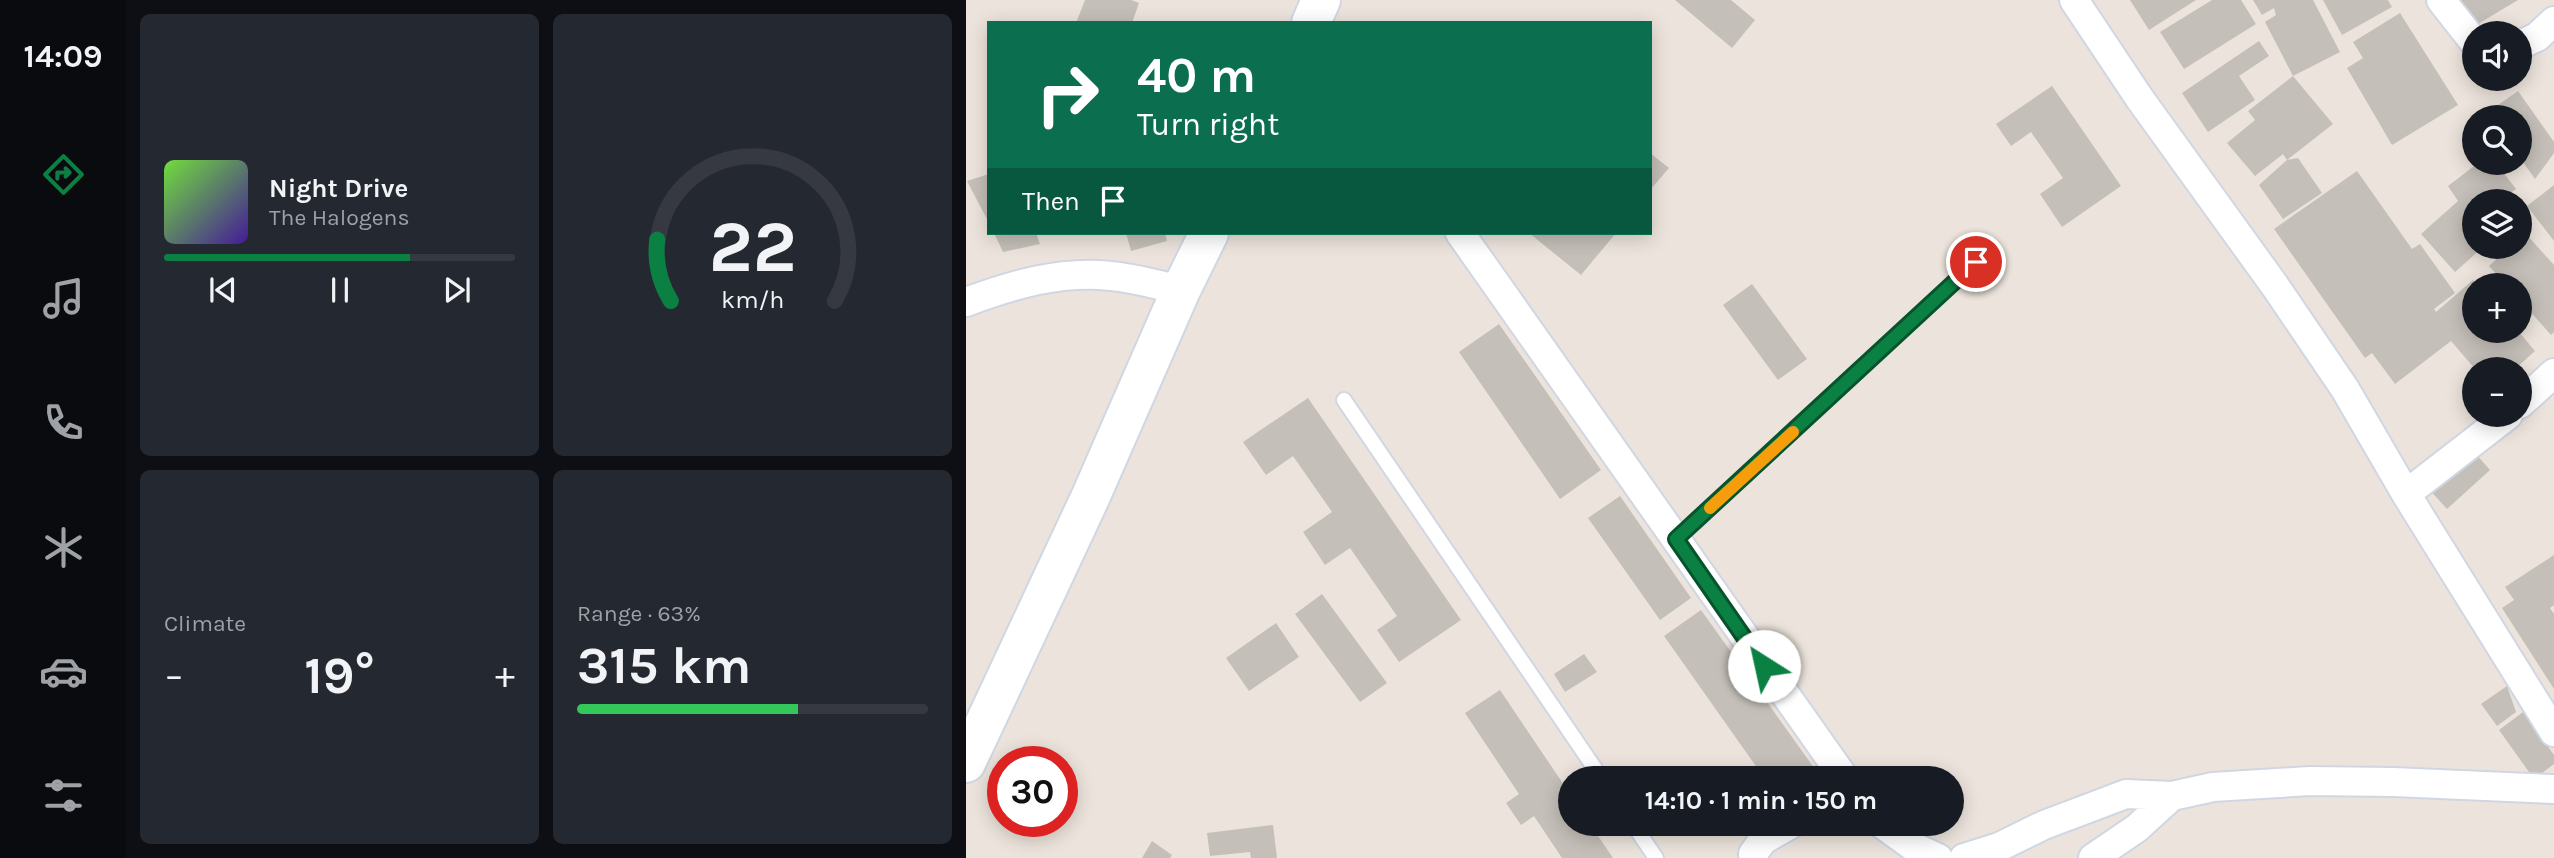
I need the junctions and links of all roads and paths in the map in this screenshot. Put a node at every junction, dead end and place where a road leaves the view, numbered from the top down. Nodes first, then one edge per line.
1 (2074, 0) edge
2 (2441, 0) edge
3 (2554, 20) edge
4 (2462, 26) edge
5 (2532, 39) edge
6 (1208, 235) edge
7 (1461, 235) edge
8 (1976, 262) dead end
9 (1181, 290) junction
10 (966, 302) edge
11 (2554, 373) edge
12 (2532, 393) edge
13 (1344, 400) dead end
14 (2493, 427) edge
15 (2406, 494) junction
16 (1676, 539) junction
17 (2554, 732) edge
18 (969, 748) edge
19 (1593, 766) edge
20 (1836, 766) edge
21 (2554, 789) edge
22 (2172, 796) junction
23 (1641, 836) edge
24 (1770, 836) edge
25 (1899, 836) edge
26 (1656, 858) edge
27 (1754, 858) edge
28 (1938, 858) edge
29 (1964, 858) edge
30 (2093, 858) edge

1 - 15 street
2 - 4 street
3 - 5 street
6 - 9 main road
7 - 16 street
8 - 16 lane
9 - 10 street
9 - 18 main road
11 - 12 street
13 - 19 lane
14 - 15 street
15 - 17 street
16 - 20 street
21 - 22 street
22 - 29 street
22 - 30 street
23 - 26 lane
24 - 27 street
25 - 28 street

